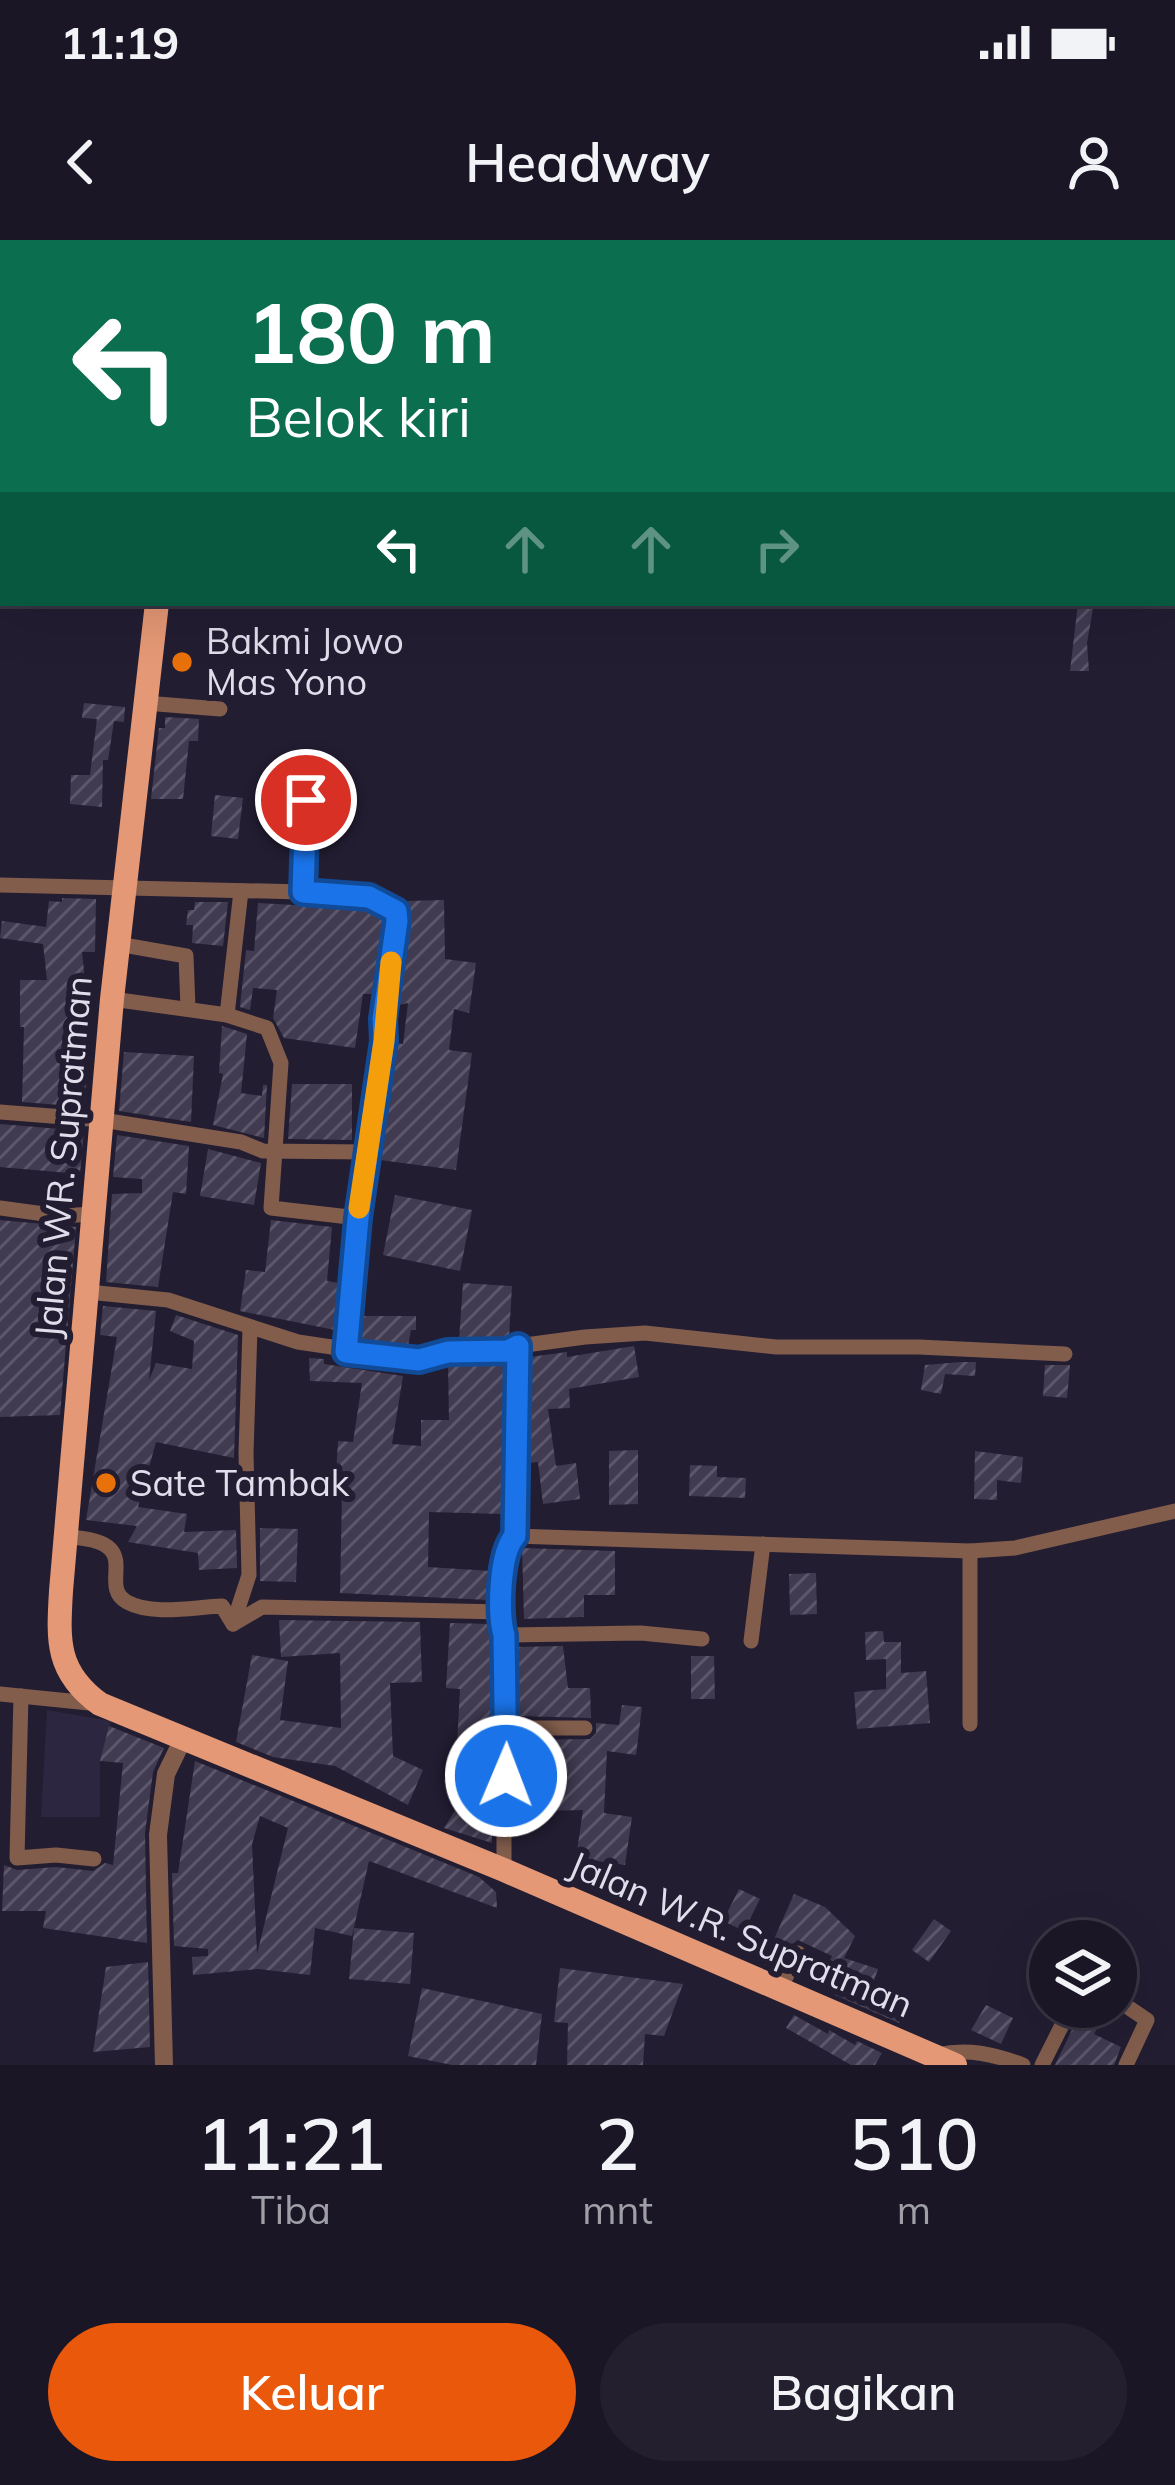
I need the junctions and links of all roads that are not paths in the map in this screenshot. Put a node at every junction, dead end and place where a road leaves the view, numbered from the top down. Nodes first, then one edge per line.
1 (157, 606) edge
2 (145, 703) junction
3 (220, 709) dead end
4 (308, 777) dead end
5 (0, 885) edge
6 (124, 886) junction
7 (241, 891) junction
8 (303, 892) junction
9 (118, 944) junction
10 (112, 999) junction
11 (188, 1008) junction
12 (227, 1016) junction
13 (0, 1112) edge
14 (102, 1120) junction
15 (274, 1148) junction
16 (368, 1152) junction
17 (0, 1208) edge
18 (94, 1214) junction
19 (358, 1218) junction
20 (88, 1292) junction
21 (250, 1328) junction
22 (518, 1346) junction
23 (346, 1352) junction
24 (1065, 1354) dead end
25 (1175, 1511) edge
26 (515, 1536) junction
27 (66, 1537) junction
28 (763, 1544) junction
29 (970, 1551) junction
30 (503, 1612) junction
31 (233, 1624) junction
32 (504, 1635) junction
33 (702, 1639) dead end
34 (751, 1641) dead end
35 (0, 1694) edge
36 (21, 1696) junction
37 (100, 1704) junction
38 (970, 1724) dead end
39 (506, 1728) junction
40 (584, 1728) dead end
41 (184, 1737) junction
42 (94, 1858) dead end
43 (9, 1859) edge
44 (504, 1870) junction
45 (798, 1953) dead end
46 (779, 1991) junction
47 (1137, 2010) edge
48 (1060, 2028) edge
49 (945, 2061) edge
50 (164, 2065) edge
51 (1023, 2065) edge
52 (1042, 2065) edge
53 (1126, 2065) edge

1 - 2 main road, Jalan WR. Supratman
2 - 3 street
2 - 6 main road, Jalan WR. Supratman
4 - 8 street
5 - 6 street
6 - 7 street
6 - 9 main road, Jalan WR. Supratman
7 - 8 street
7 - 12 street
8 - 16 street
9 - 10 main road, Jalan WR. Supratman
9 - 11 street
10 - 11 street
10 - 14 main road, Jalan WR. Supratman
11 - 12 street
12 - 15 street
13 - 14 street
14 - 15 street
14 - 18 main road, Jalan WR. Supratman
15 - 16 street
15 - 19 street
16 - 19 street
17 - 18 street
18 - 20 main road, Jalan WR. Supratman
19 - 23 street
20 - 21 street
20 - 27 main road, Jalan WR. Supratman
21 - 23 street
21 - 31 street
22 - 23 street
22 - 24 street
22 - 26 street
25 - 29 street
26 - 28 street
26 - 30 street
27 - 31 street
27 - 37 main road, Jalan WR. Supratman
28 - 29 street
28 - 34 street
29 - 38 street
30 - 31 street
30 - 32 street
32 - 33 street
32 - 39 street
35 - 36 street
36 - 37 street
36 - 43 street
37 - 41 main road, Jalan W.R. Supratman
39 - 40 street
39 - 44 street
41 - 44 main road, Jalan W.R. Supratman
41 - 50 street
42 - 43 street
44 - 46 main road, Jalan W.R. Supratman
45 - 46 street
46 - 49 main road, Jalan W.R. Supratman
47 - 53 street
48 - 52 street
49 - 51 street

